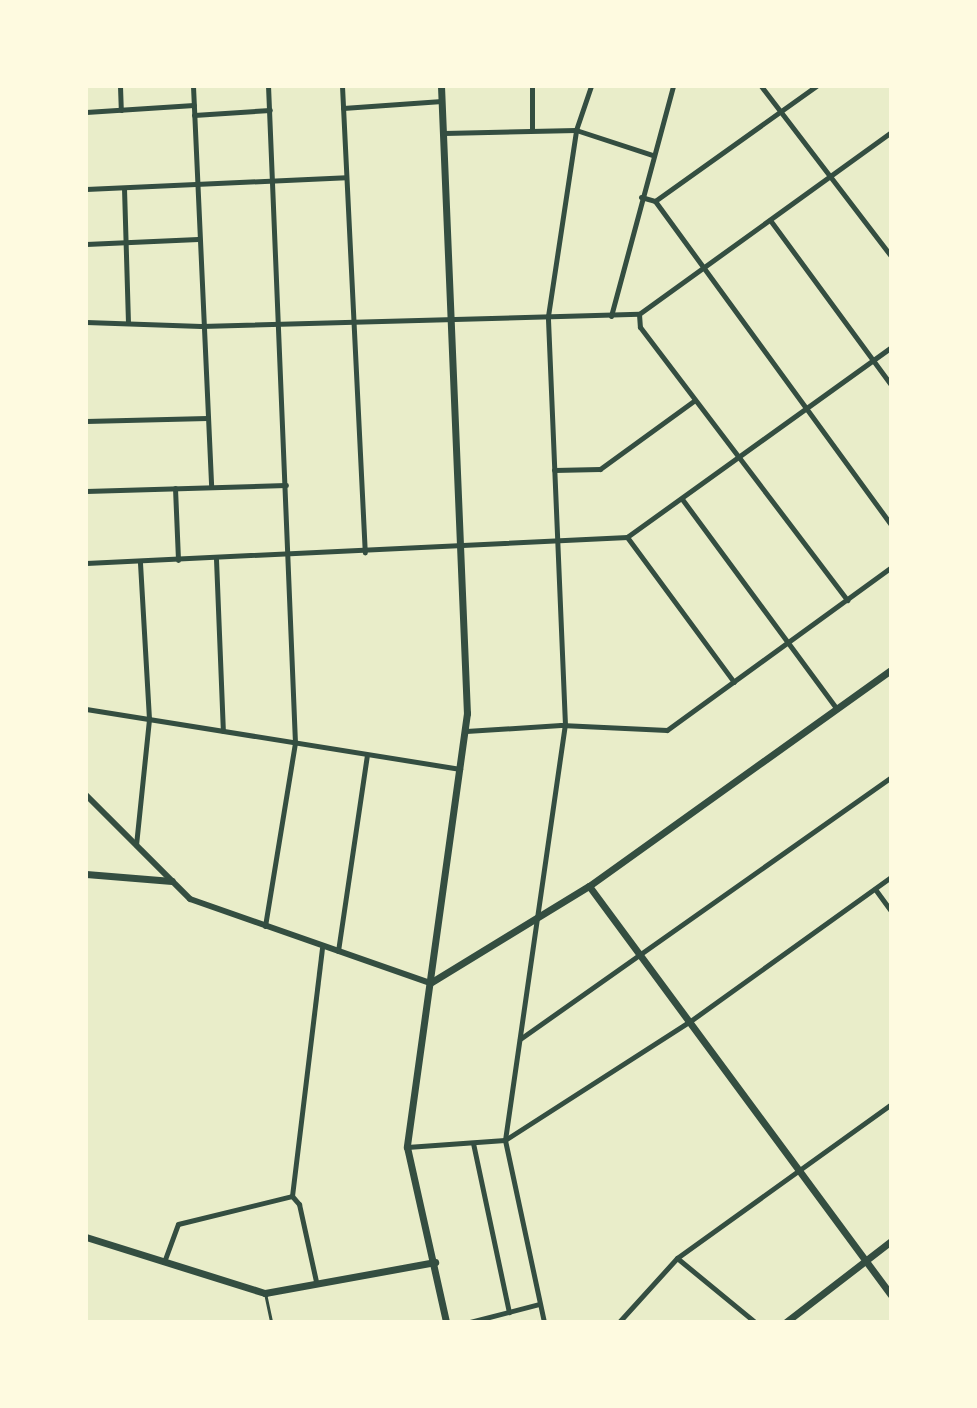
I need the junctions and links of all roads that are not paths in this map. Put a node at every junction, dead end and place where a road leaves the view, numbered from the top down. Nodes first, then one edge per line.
1 (120, 86) edge
2 (193, 86) edge
3 (268, 86) edge
4 (342, 86) edge
5 (441, 86) edge
6 (532, 86) edge
7 (591, 86) edge
8 (673, 86) edge
9 (761, 86) edge
10 (816, 86) edge
11 (442, 101) junction
12 (194, 105) junction
13 (343, 108) junction
14 (121, 110) junction
15 (270, 110) junction
16 (86, 112) edge
17 (779, 113) junction
18 (194, 115) junction
19 (532, 128) junction
20 (576, 130) junction
21 (891, 132) edge
22 (444, 133) junction
23 (652, 155) junction
24 (346, 177) junction
25 (827, 178) junction
26 (272, 181) junction
27 (197, 185) junction
28 (124, 188) junction
29 (86, 189) edge
30 (641, 197) junction
31 (655, 201) junction
32 (770, 220) junction
33 (198, 239) junction
34 (126, 243) junction
35 (86, 244) edge
36 (891, 256) edge
37 (702, 270) junction
38 (639, 314) junction
39 (548, 316) junction
40 (611, 316) junction
41 (352, 320) junction
42 (450, 320) junction
43 (86, 322) edge
44 (278, 322) junction
45 (128, 323) junction
46 (201, 326) junction
47 (891, 347) edge
48 (872, 360) junction
49 (891, 385) edge
50 (695, 400) junction
51 (803, 410) junction
52 (207, 418) junction
53 (86, 421) edge
54 (738, 455) junction
55 (554, 470) junction
56 (286, 485) junction
57 (211, 487) junction
58 (175, 488) junction
59 (86, 491) edge
60 (682, 499) junction
61 (891, 525) edge
62 (627, 537) junction
63 (559, 542) junction
64 (460, 546) junction
65 (365, 552) junction
66 (289, 557) junction
67 (216, 559) junction
68 (178, 560) junction
69 (140, 561) junction
70 (86, 563) edge
71 (891, 567) edge
72 (847, 600) junction
73 (787, 643) junction
74 (891, 670) edge
75 (734, 682) junction
76 (86, 709) edge
77 (837, 709) junction
78 (149, 719) junction
79 (565, 725) junction
80 (223, 731) junction
81 (466, 731) junction
82 (295, 743) junction
83 (367, 755) junction
84 (462, 769) junction
85 (891, 777) edge
86 (86, 795) edge
87 (136, 845) junction
88 (86, 874) edge
89 (891, 877) edge
90 (172, 881) junction
91 (589, 886) junction
92 (875, 889) junction
93 (891, 911) edge
94 (537, 918) junction
95 (265, 927) junction
96 (322, 948) junction
97 (338, 954) junction
98 (641, 956) junction
99 (430, 983) junction
100 (689, 1022) junction
101 (520, 1040) junction
102 (891, 1104) edge
103 (505, 1140) junction
104 (473, 1143) junction
105 (407, 1147) junction
106 (798, 1170) junction
107 (292, 1196) junction
108 (86, 1237) edge
109 (891, 1241) edge
110 (677, 1258) junction
111 (865, 1260) junction
112 (164, 1262) junction
113 (435, 1262) junction
114 (316, 1281) junction
115 (265, 1293) junction
116 (891, 1295) edge
117 (540, 1304) junction
118 (509, 1312) junction
119 (789, 1321) edge
120 (271, 1322) edge
121 (446, 1322) edge
122 (470, 1322) edge
123 (544, 1322) edge
124 (619, 1322) edge
125 (755, 1322) edge

1 - 14 street
2 - 12 street
3 - 15 street
4 - 13 street
5 - 11 main road
6 - 19 street
7 - 20 street
8 - 23 street
9 - 17 street
10 - 17 street
11 - 13 street
11 - 22 main road
12 - 14 street
12 - 18 street
13 - 24 street
14 - 16 street
15 - 18 street
15 - 26 street
17 - 25 street
17 - 31 street
18 - 27 street
19 - 20 street
19 - 22 street
20 - 23 street
20 - 39 street
21 - 25 street
22 - 42 main road
23 - 30 street
24 - 26 street
24 - 41 street
25 - 32 street
25 - 36 street
26 - 27 street
26 - 44 street
27 - 28 street
27 - 33 street
28 - 29 street
28 - 34 street
30 - 31 street
30 - 40 street
31 - 37 street
32 - 37 street
32 - 48 street
33 - 34 street
33 - 46 street
34 - 35 street
34 - 45 street
37 - 38 street
37 - 51 street
38 - 40 street
38 - 50 street
39 - 40 street
39 - 42 street
39 - 55 street
41 - 42 street
41 - 44 street
41 - 65 street
42 - 64 main road
43 - 45 street
44 - 46 street
44 - 56 street
45 - 46 street
46 - 52 street
47 - 48 street
48 - 49 street
48 - 51 street
50 - 54 street
50 - 55 street
51 - 54 street
51 - 61 street
52 - 53 street
52 - 57 street
54 - 60 street
54 - 72 street
55 - 63 street
56 - 57 street
56 - 66 street
57 - 58 street
58 - 59 street
58 - 68 street
60 - 62 street
60 - 73 street
62 - 63 street
62 - 75 street
63 - 64 street
63 - 79 street
64 - 65 street
64 - 81 main road
65 - 66 street
66 - 67 street
66 - 82 street
67 - 68 street
67 - 80 street
68 - 69 street
69 - 70 street
69 - 78 street
71 - 72 street
72 - 73 street
73 - 75 street
73 - 77 street
74 - 77 main road
75 - 79 street
76 - 78 street
77 - 91 main road
78 - 80 street
78 - 87 street
79 - 81 street
79 - 94 street
80 - 82 street
81 - 84 main road
82 - 83 street
82 - 95 street
83 - 84 street
83 - 97 street
84 - 99 main road
85 - 98 street
86 - 87 street
87 - 90 street
88 - 90 main road
89 - 92 street
90 - 95 street
91 - 94 main road
91 - 98 main road
92 - 93 street
92 - 100 street
94 - 99 main road
94 - 101 street
95 - 96 street
96 - 97 street
96 - 107 street
97 - 99 street
98 - 100 main road
98 - 101 street
99 - 105 main road
100 - 103 street
100 - 106 main road
101 - 103 street
102 - 106 street
103 - 104 street
103 - 117 street
104 - 105 street
104 - 118 street
105 - 113 main road
106 - 110 street
106 - 111 main road
107 - 112 street
107 - 114 street
108 - 112 main road
109 - 111 main road
110 - 124 street
110 - 125 street
111 - 116 main road
111 - 119 main road
112 - 115 main road
113 - 114 main road
113 - 121 main road
114 - 115 main road
115 - 120 street
117 - 118 street
117 - 123 street
118 - 122 street

